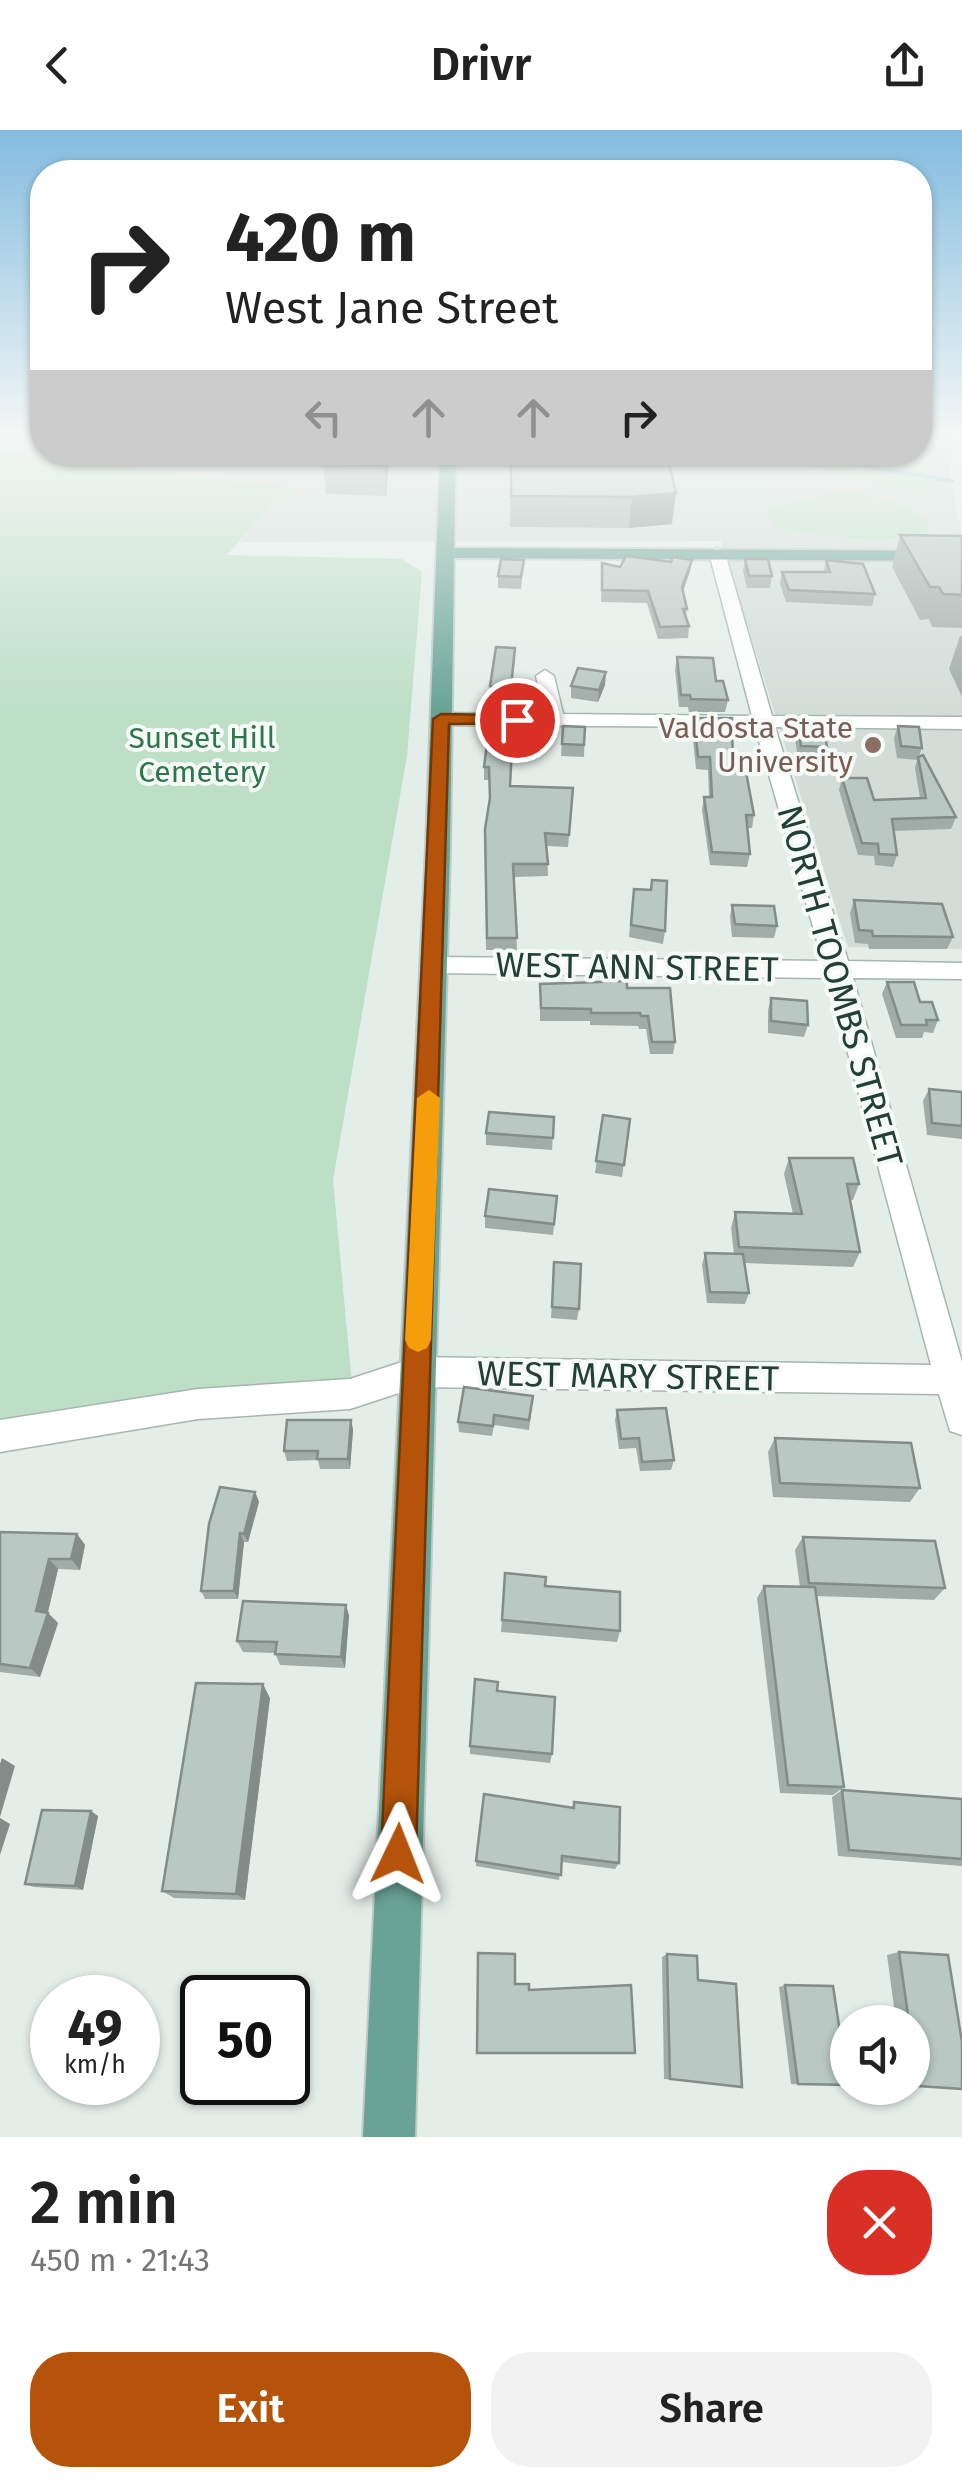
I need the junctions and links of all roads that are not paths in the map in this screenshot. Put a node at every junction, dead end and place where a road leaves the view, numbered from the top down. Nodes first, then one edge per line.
1 (444, 525) edge
2 (443, 552) junction
3 (717, 553) junction
4 (962, 556) edge
5 (545, 676) dead end
6 (441, 719) junction
7 (556, 720) junction
8 (764, 723) junction
9 (962, 723) edge
10 (433, 965) junction
11 (838, 969) junction
12 (962, 971) edge
13 (417, 1372) junction
14 (956, 1380) edge
15 (962, 1420) edge
16 (0, 1437) edge
17 (389, 2137) edge

1 - 2 main road
2 - 3 main road
2 - 6 main road
3 - 4 main road
3 - 8 street, NORTH TOOMBS STREET
5 - 7 street
6 - 7 street
6 - 10 main road
7 - 8 street
8 - 9 street
8 - 11 street, NORTH TOOMBS STREET
10 - 11 street, WEST ANN STREET
10 - 13 main road
11 - 12 street, WEST ANN STREET
11 - 14 street, NORTH TOOMBS STREET
13 - 14 street, WEST MARY STREET
13 - 16 street, WEST MARY STREET
13 - 17 main road
14 - 15 street, NORTH TOOMBS STREET

